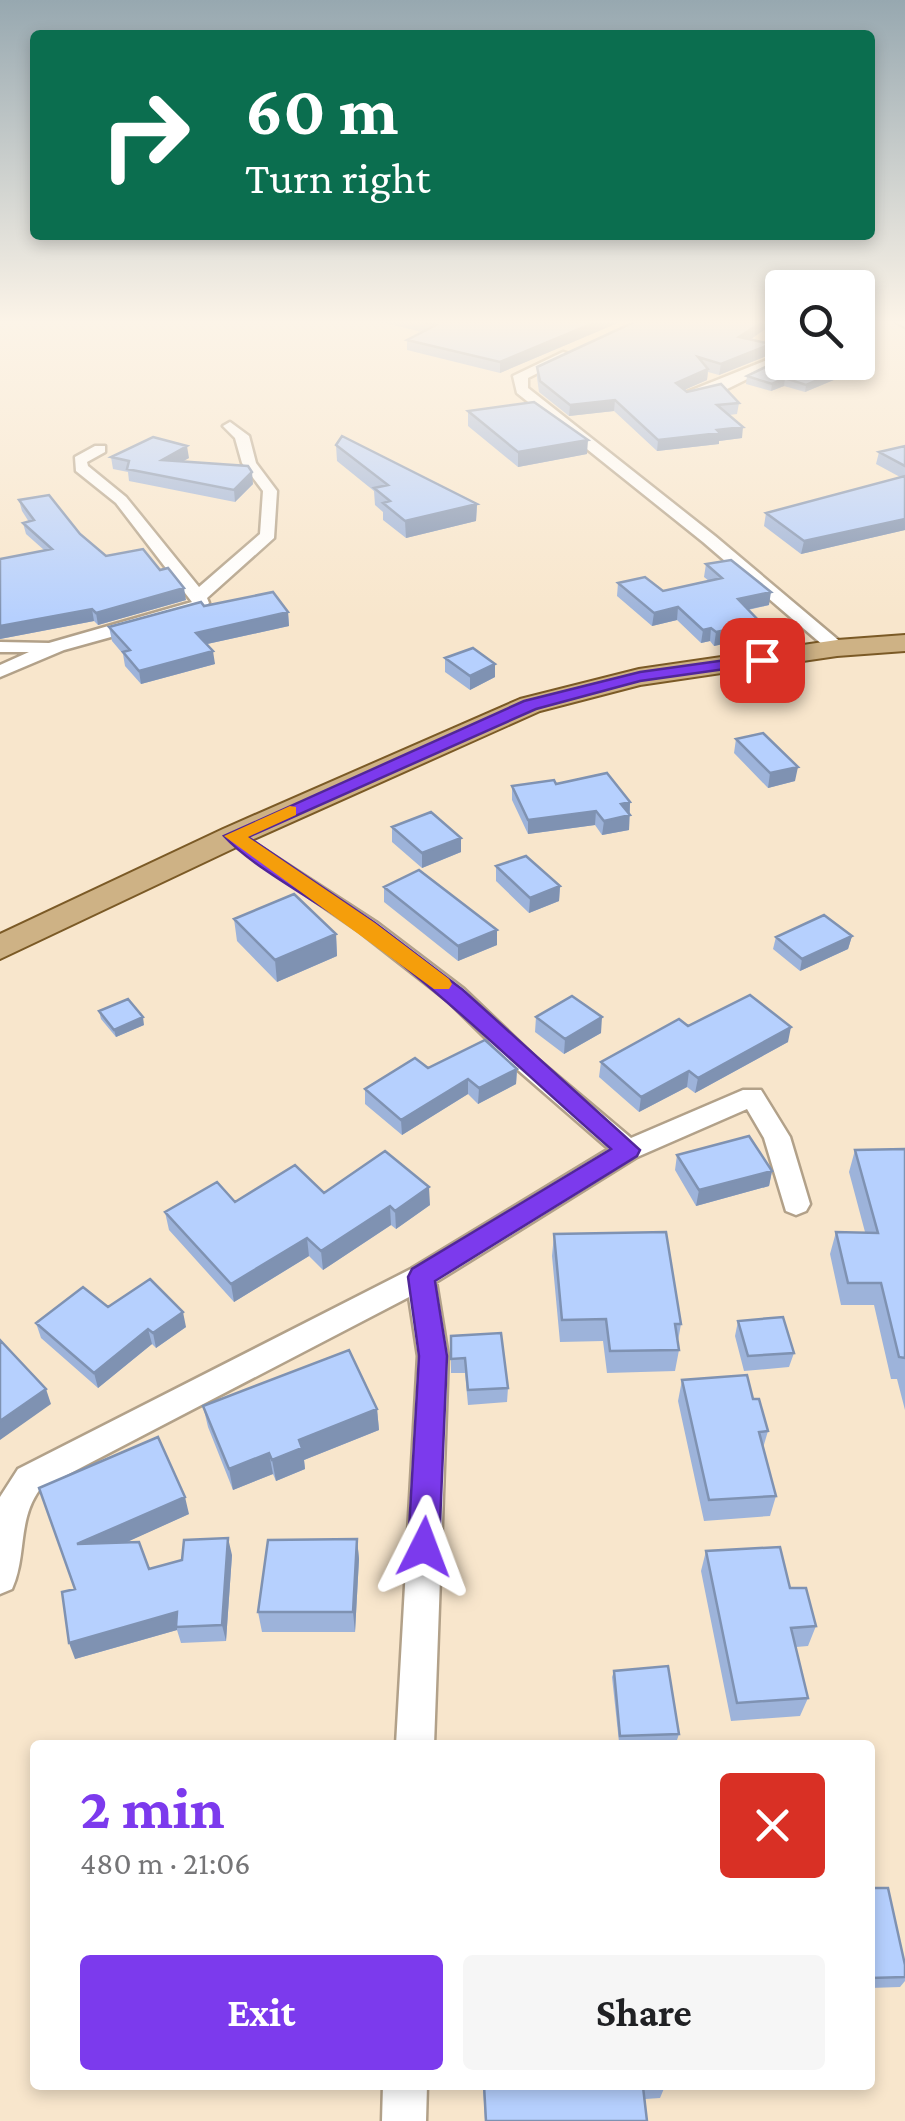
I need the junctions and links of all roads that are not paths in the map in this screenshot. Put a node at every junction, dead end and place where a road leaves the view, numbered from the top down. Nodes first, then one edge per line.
1 (561, 421) edge
2 (230, 426) dead end
3 (100, 448) dead end
4 (198, 596) junction
5 (905, 643) edge
6 (58, 646) junction
7 (0, 647) edge
8 (837, 648) junction
9 (0, 672) edge
10 (234, 836) junction
11 (0, 948) edge
12 (628, 1150) junction
13 (796, 1204) dead end
14 (421, 1277) junction
15 (0, 1578) edge
16 (415, 1740) edge
17 (405, 2090) edge
18 (404, 2121) edge

1 - 8 street
2 - 4 street
3 - 4 street
4 - 6 street
5 - 8 main road
6 - 7 street
6 - 9 street
8 - 10 main road
10 - 11 main road
10 - 12 street
12 - 13 street
12 - 14 street
14 - 15 street
14 - 16 street
17 - 18 street

